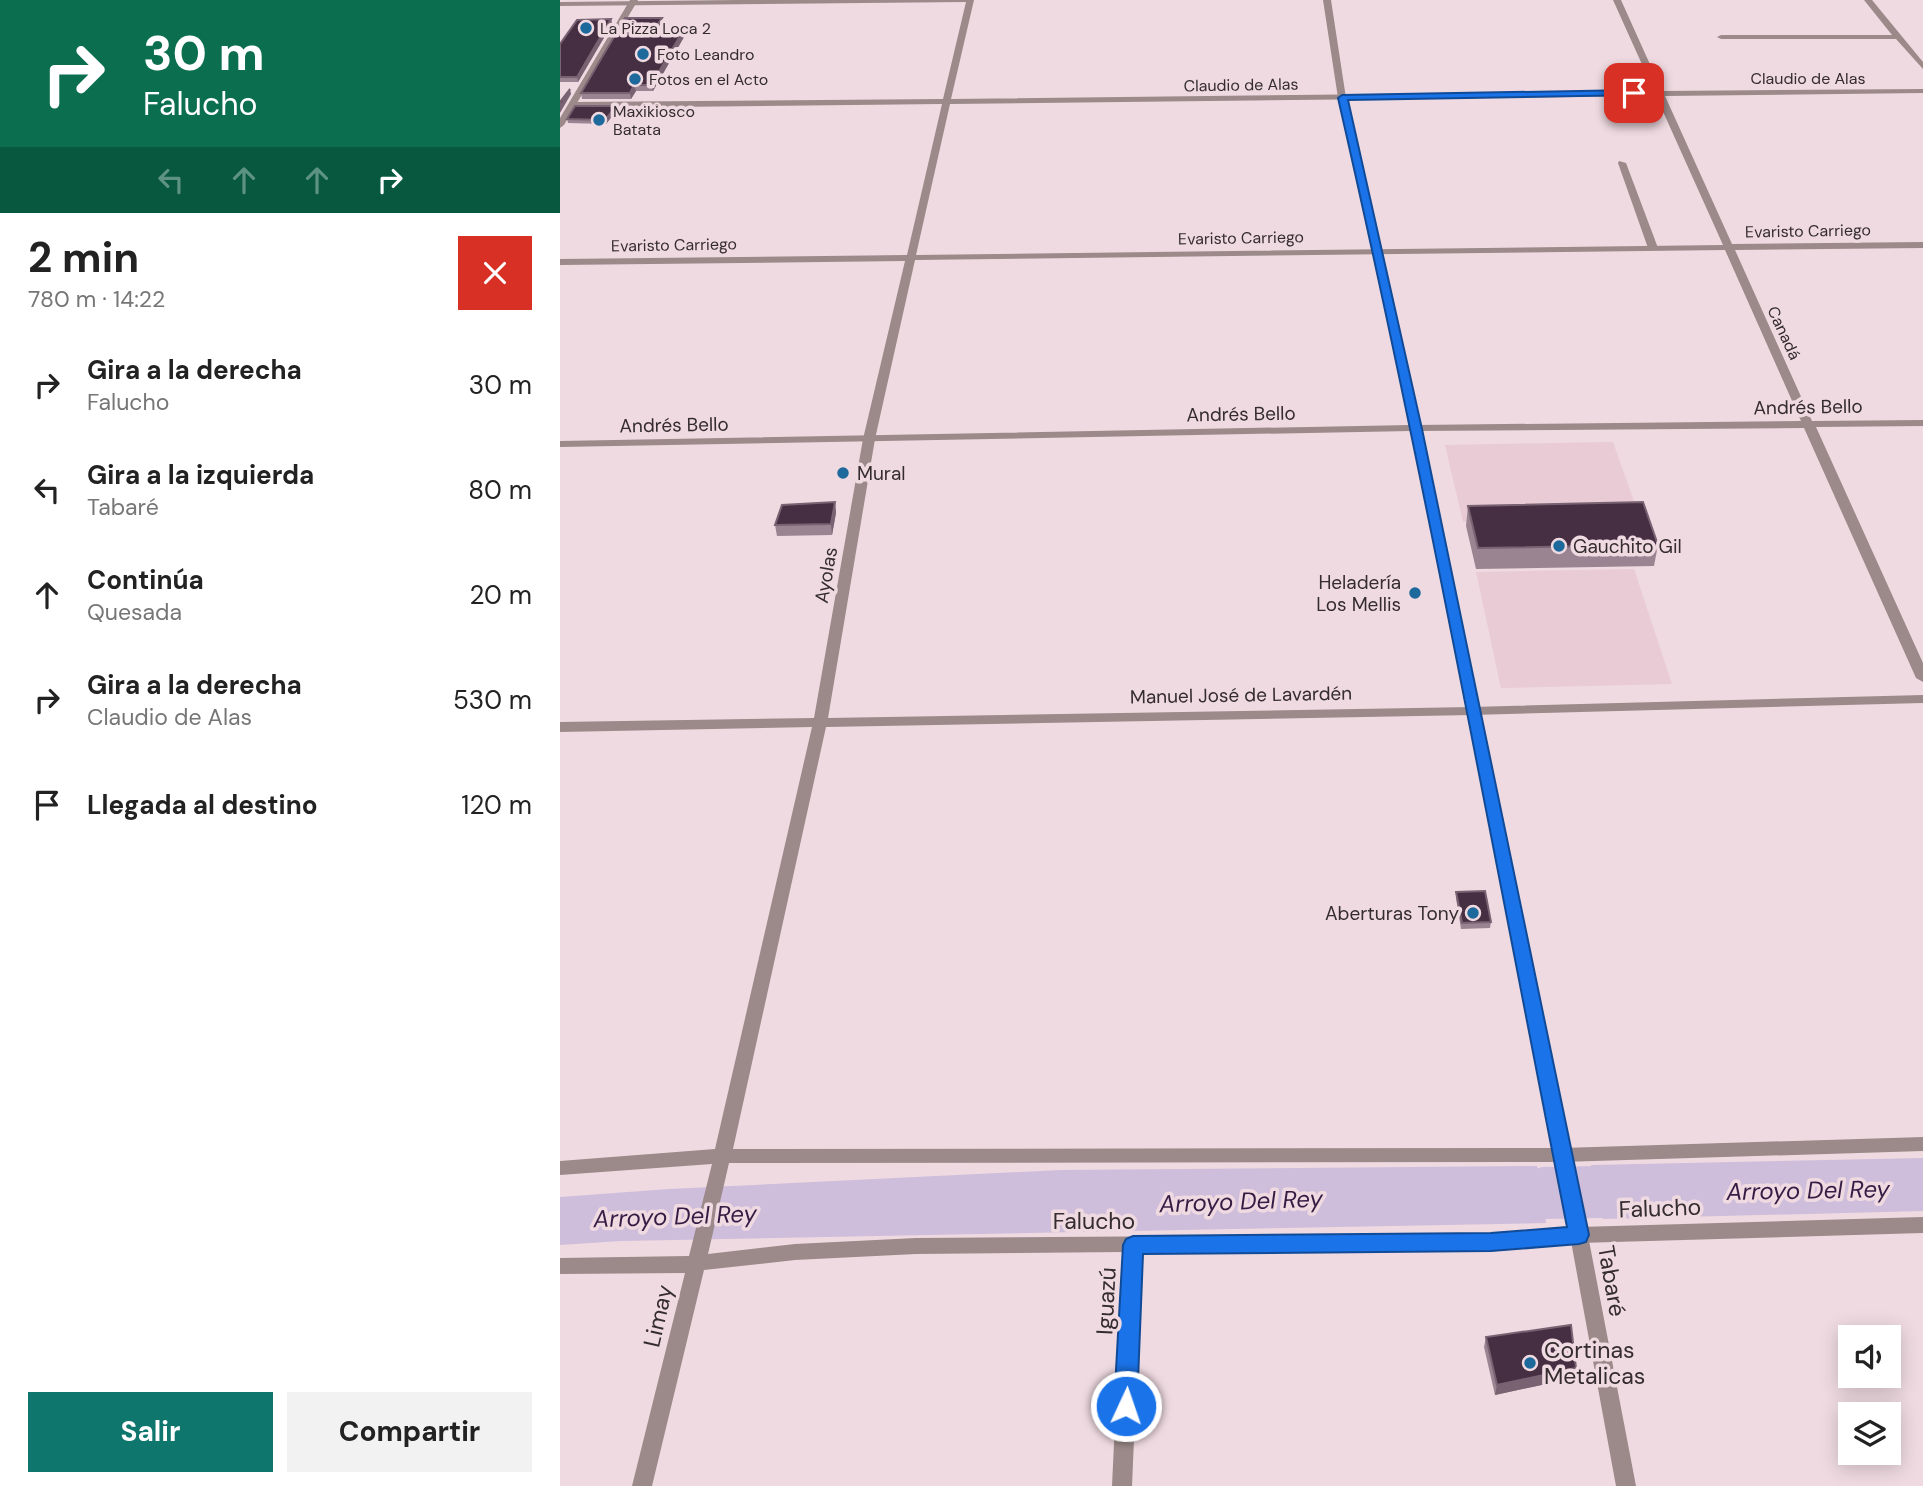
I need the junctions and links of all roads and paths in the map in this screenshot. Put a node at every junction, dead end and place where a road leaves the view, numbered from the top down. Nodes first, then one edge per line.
1 (968, 0) edge
2 (1326, 0) edge
3 (1617, 0) edge
4 (1868, 0) edge
5 (633, 1) edge
6 (560, 4) edge
7 (1721, 37) dead end
8 (1897, 37) junction
9 (1923, 67) edge
10 (1923, 91) edge
11 (1660, 92) junction
12 (1342, 98) junction
13 (946, 102) junction
14 (560, 105) edge
15 (572, 105) junction
16 (560, 125) edge
17 (1622, 163) dead end
18 (1923, 245) edge
19 (1727, 247) junction
20 (1653, 248) junction
21 (1379, 251) junction
22 (911, 258) junction
23 (560, 262) edge
24 (1923, 423) edge
25 (1809, 424) junction
26 (1416, 429) junction
27 (869, 439) junction
28 (560, 444) edge
29 (1923, 678) edge
30 (1923, 699) edge
31 (1472, 711) junction
32 (820, 722) junction
33 (560, 727) edge
34 (1923, 1144) edge
35 (1564, 1162) junction
36 (719, 1163) junction
37 (560, 1168) edge
38 (1923, 1225) edge
39 (1578, 1230) junction
40 (1133, 1245) junction
41 (697, 1256) junction
42 (560, 1266) edge
43 (642, 1486) edge
44 (1122, 1486) edge
45 (1626, 1486) edge

1 - 5 street
1 - 13 street, Ayolas
2 - 12 street, Tabaré
3 - 11 street, Canadá
4 - 8 street
5 - 6 street
5 - 15 street
7 - 8 street
8 - 9 street
10 - 11 street, Claudio de Alas
11 - 12 street, Claudio de Alas
11 - 19 street, Canadá
12 - 13 street, Claudio de Alas
12 - 21 street, Tabaré
13 - 15 street, Claudio de Alas
13 - 22 street, Ayolas
14 - 15 street, Claudio de Alas
15 - 16 street
17 - 20 street
18 - 19 street, Evaristo Carriego
19 - 20 street, Evaristo Carriego
19 - 25 street, Canadá
20 - 21 street, Evaristo Carriego
21 - 22 street, Evaristo Carriego
21 - 26 street, Tabaré
22 - 23 street, Evaristo Carriego
22 - 27 street, Ayolas
24 - 25 street, Andrés Bello
25 - 26 street, Andrés Bello
25 - 29 street, Canadá
26 - 27 street, Andrés Bello
26 - 31 street, Tabaré
27 - 28 street, Andrés Bello
27 - 32 street, Ayolas
30 - 31 street, Manuel José de Lavardén
31 - 32 street, Manuel José de Lavardén
31 - 35 street, Tabaré
32 - 33 street, Manuel José de Lavardén
32 - 36 street, Ayolas
34 - 35 street
35 - 36 street
35 - 39 street, Tabaré
36 - 37 street
36 - 41 street, Limay
38 - 39 street, Falucho
39 - 40 street, Falucho
39 - 45 street, Tabaré
40 - 41 street, Falucho
40 - 44 street, Iguazú
41 - 42 street, Falucho
41 - 43 street, Limay

